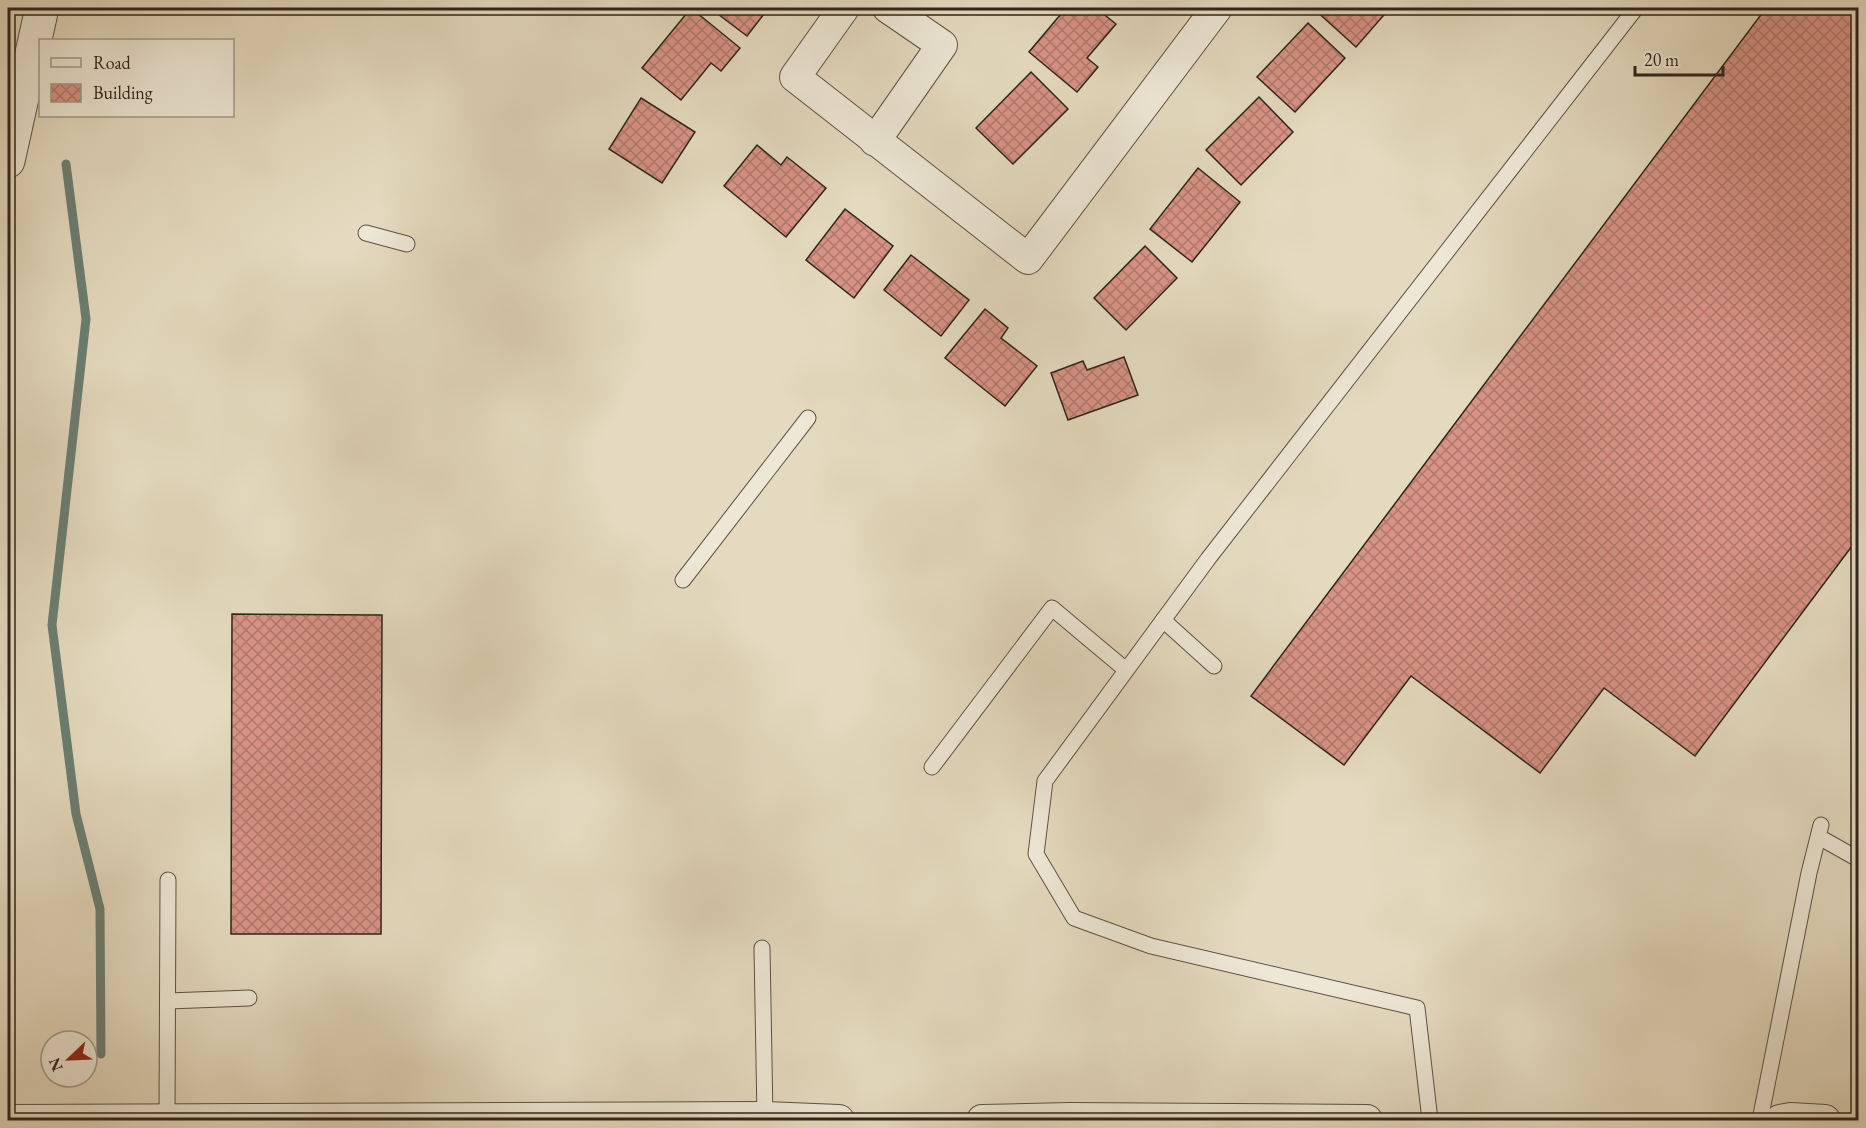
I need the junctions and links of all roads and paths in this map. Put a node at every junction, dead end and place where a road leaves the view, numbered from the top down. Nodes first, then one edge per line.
1 (42, 8) edge
2 (844, 8) edge
3 (888, 8) edge
4 (1217, 8) edge
5 (1636, 8) edge
6 (875, 141) junction
7 (8, 161) edge
8 (366, 233) dead end
9 (406, 244) dead end
10 (808, 418) dead end
11 (683, 580) dead end
12 (1163, 620) junction
13 (1215, 666) dead end
14 (1126, 670) junction
15 (932, 767) dead end
16 (1858, 859) edge
17 (168, 880) dead end
18 (762, 948) dead end
19 (249, 998) dead end
20 (168, 1001) junction
21 (765, 1117) junction
22 (167, 1119) edge
23 (592, 1119) edge
24 (1068, 1119) edge
25 (8, 1120) edge
26 (839, 1120) edge
27 (982, 1120) edge
28 (1327, 1120) edge
29 (1367, 1120) edge
30 (1430, 1120) edge
31 (1760, 1120) edge
32 (1787, 1120) edge
33 (1825, 1120) edge

1 - 7 street
2 - 6 street
3 - 6 street
4 - 6 street
5 - 12 lane
8 - 9 lane
10 - 11 lane
12 - 13 lane
12 - 14 lane
14 - 15 lane
14 - 30 lane
16 - 31 lane
17 - 20 lane
18 - 21 lane
19 - 20 lane
20 - 22 lane
21 - 23 street
21 - 26 street
22 - 23 street
22 - 25 street
24 - 27 street
24 - 28 street
28 - 29 street
32 - 33 street

